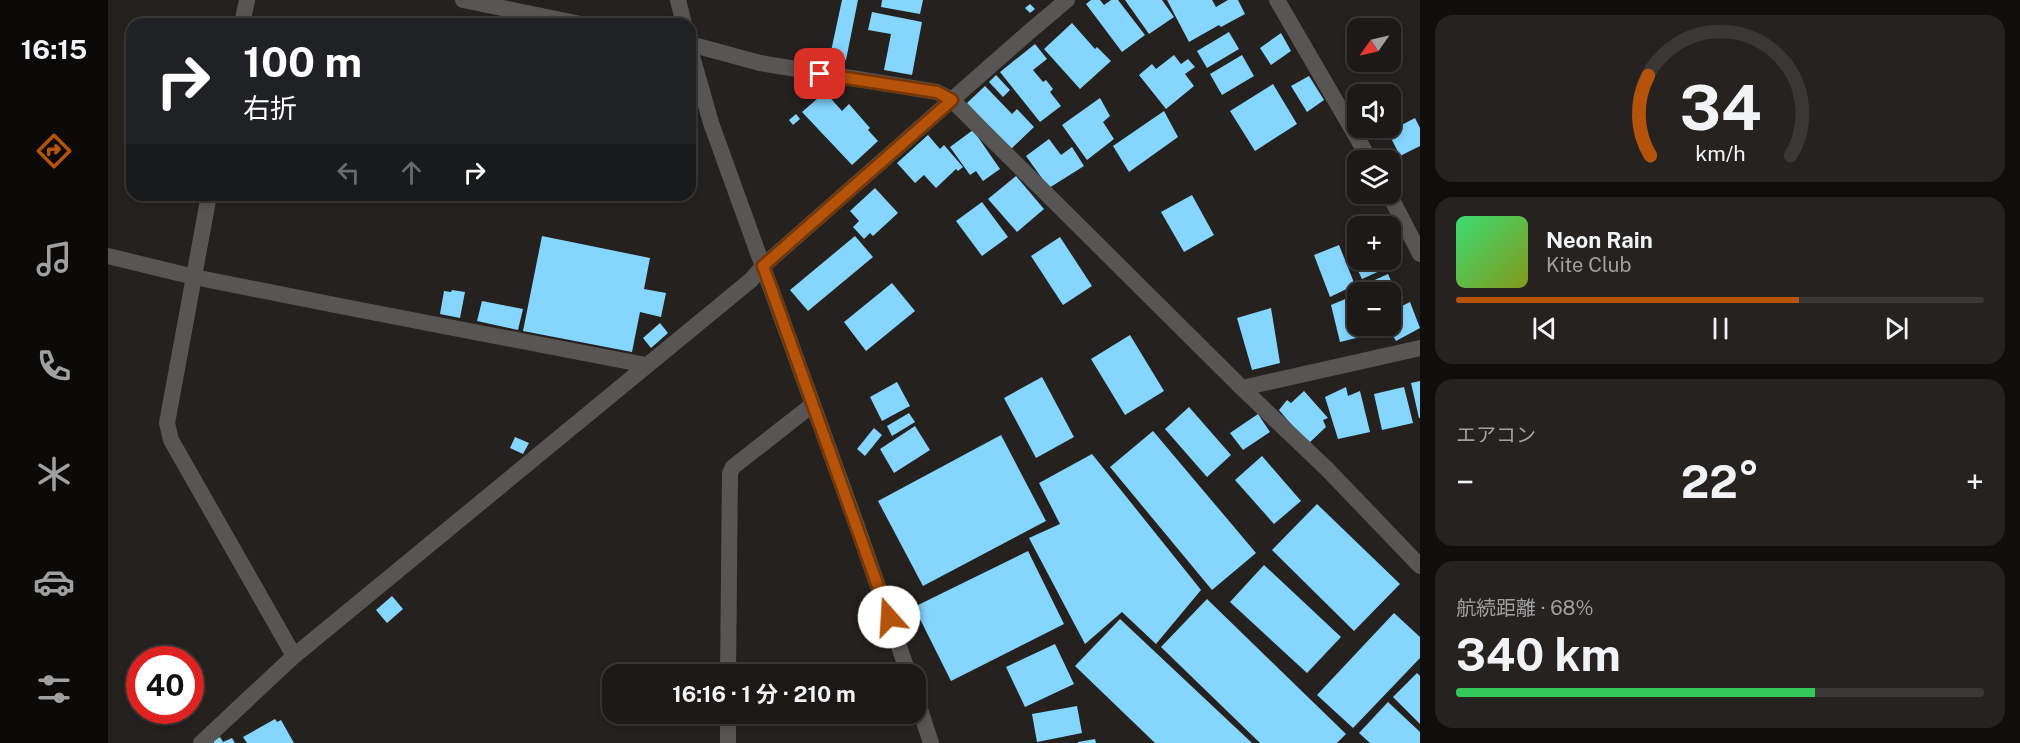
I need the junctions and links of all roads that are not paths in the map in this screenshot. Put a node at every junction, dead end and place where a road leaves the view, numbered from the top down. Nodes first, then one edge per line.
1 (246, 0) edge
2 (463, 0) edge
3 (678, 0) edge
4 (1067, 0) edge
5 (1277, 0) edge
6 (243, 18) edge
7 (552, 18) edge
8 (682, 18) edge
9 (696, 47) edge
10 (696, 68) edge
11 (952, 100) junction
12 (1364, 150) edge
13 (208, 201) edge
14 (1394, 204) edge
15 (1420, 254) edge
16 (108, 256) edge
17 (763, 266) junction
18 (194, 277) junction
19 (1420, 348) edge
20 (646, 365) junction
21 (1242, 388) junction
22 (812, 405) junction
23 (1420, 566) edge
24 (294, 656) junction
25 (728, 664) edge
26 (905, 664) edge
27 (728, 724) edge
28 (925, 724) edge
29 (201, 743) edge
30 (728, 743) edge
31 (931, 743) edge

1 - 6 street
2 - 7 street
3 - 8 street
4 - 11 street
5 - 12 street
9 - 11 street
10 - 17 street
11 - 17 street
11 - 21 street
13 - 18 street
14 - 15 street
16 - 18 street
17 - 20 street
17 - 22 street
18 - 20 street
18 - 24 street
19 - 21 street
20 - 24 street
21 - 23 street
22 - 25 street
22 - 26 street
24 - 29 street
27 - 30 street
28 - 31 street

